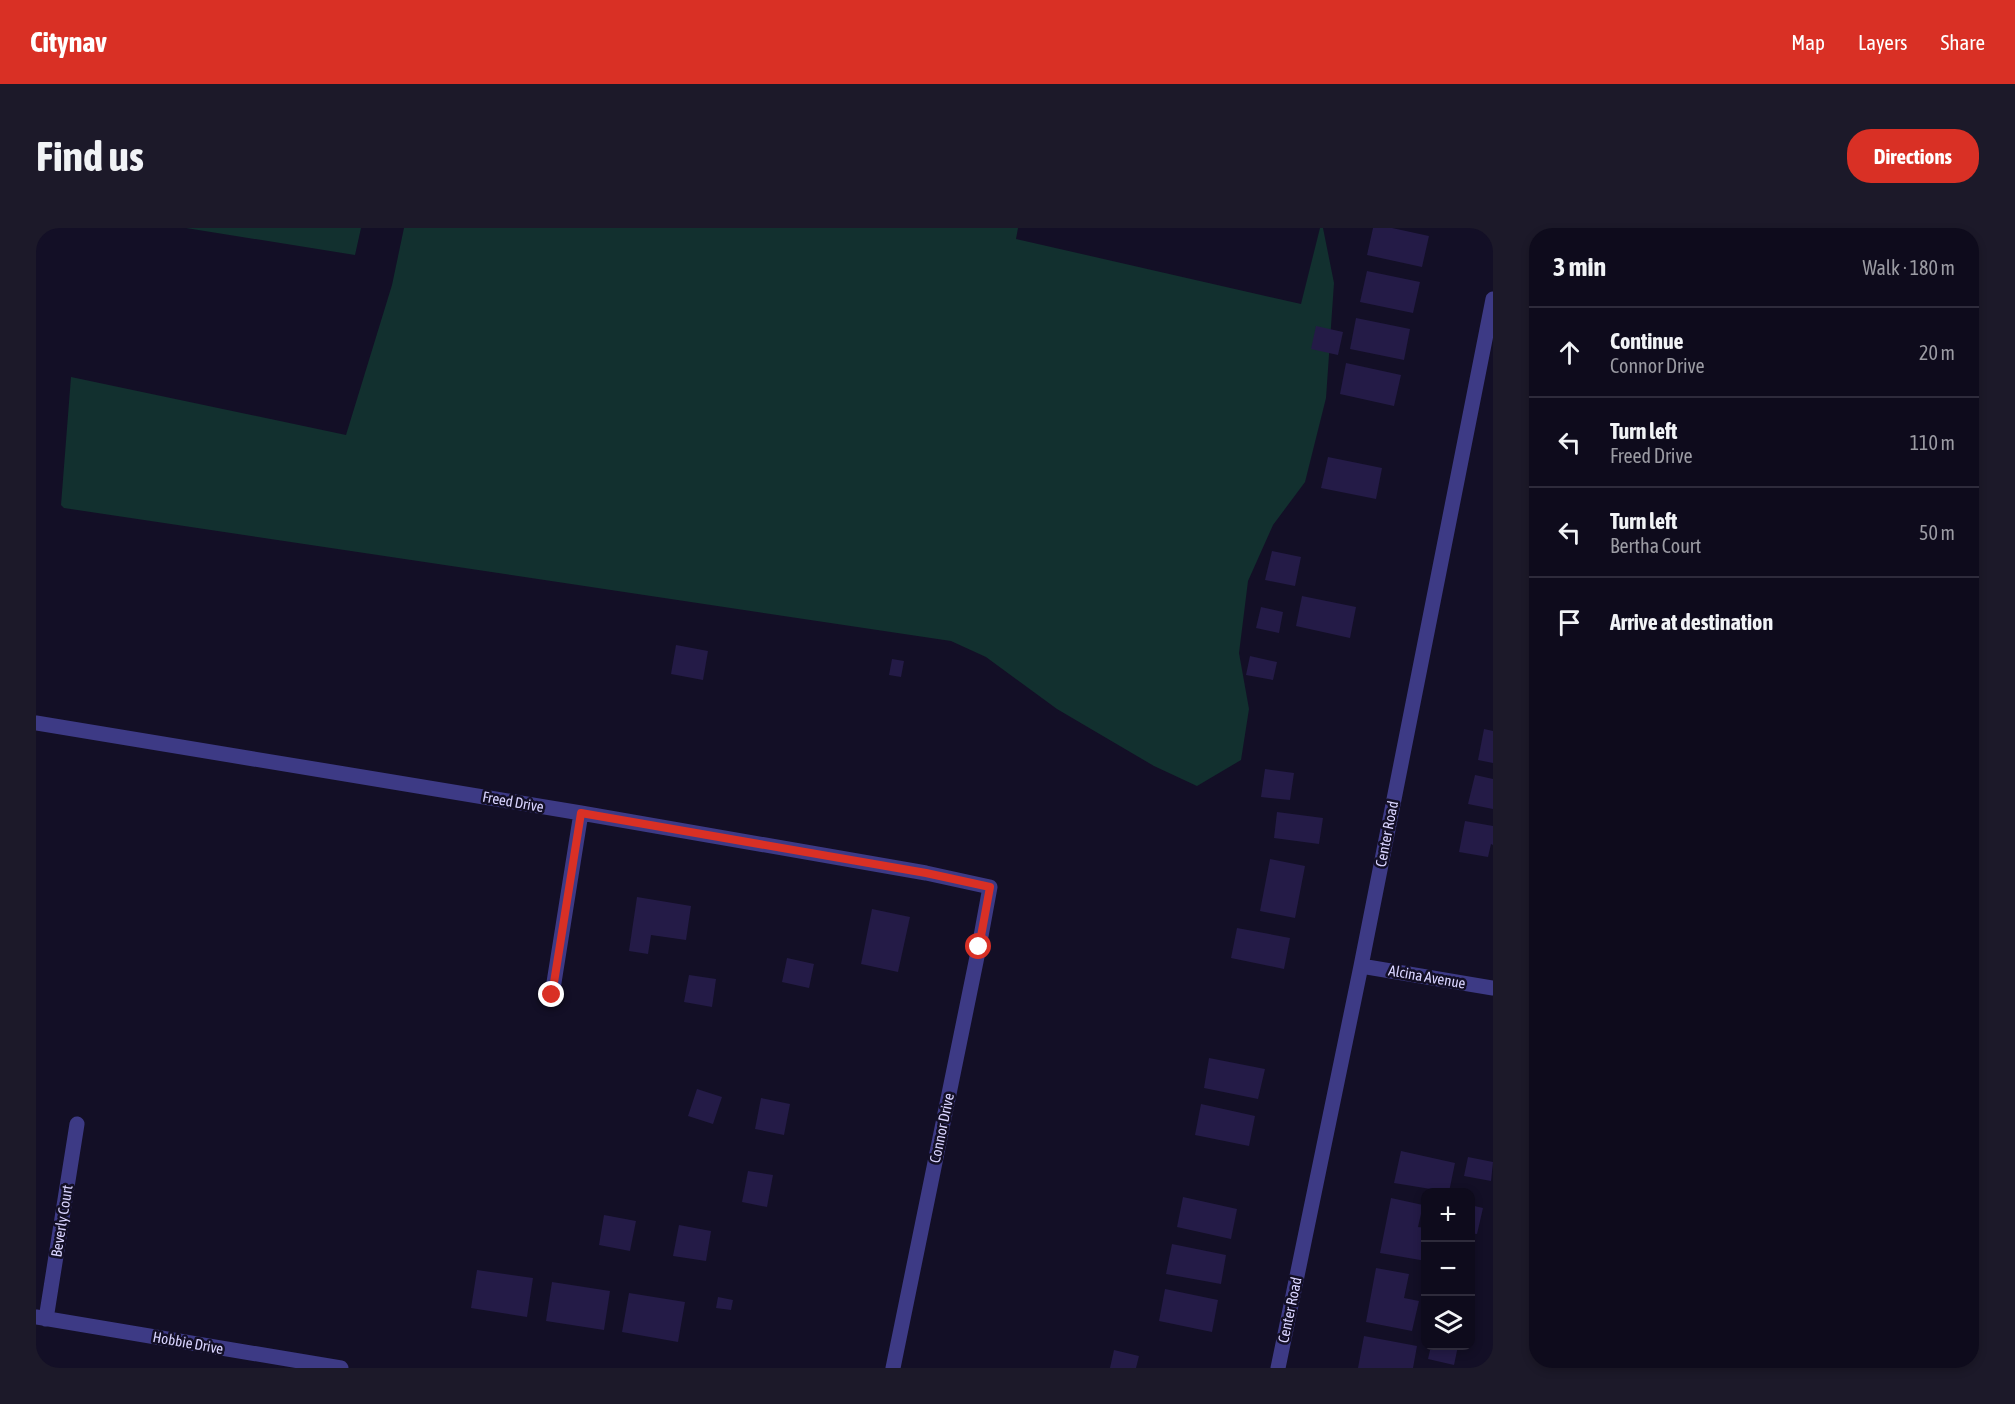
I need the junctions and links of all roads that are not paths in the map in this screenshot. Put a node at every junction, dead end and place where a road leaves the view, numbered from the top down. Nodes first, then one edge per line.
1 (1493, 299) edge
2 (36, 723) edge
3 (581, 813) junction
4 (990, 887) joint
5 (1361, 966) junction
6 (1493, 988) edge
7 (552, 995) dead end
8 (77, 1124) dead end
9 (41, 1318) edge
10 (335, 1368) edge
11 (340, 1368) edge
12 (893, 1368) edge
13 (1278, 1368) edge

1 - 5 street, Center Road
2 - 3 street, Freed Drive
3 - 4 street, Freed Drive
3 - 7 street
4 - 12 street, Connor Drive
5 - 6 street, Alcina Avenue
5 - 13 street, Center Road
8 - 9 street, Beverly Court
9 - 10 street, Hobbie Drive
10 - 11 street, Hobbie Drive

